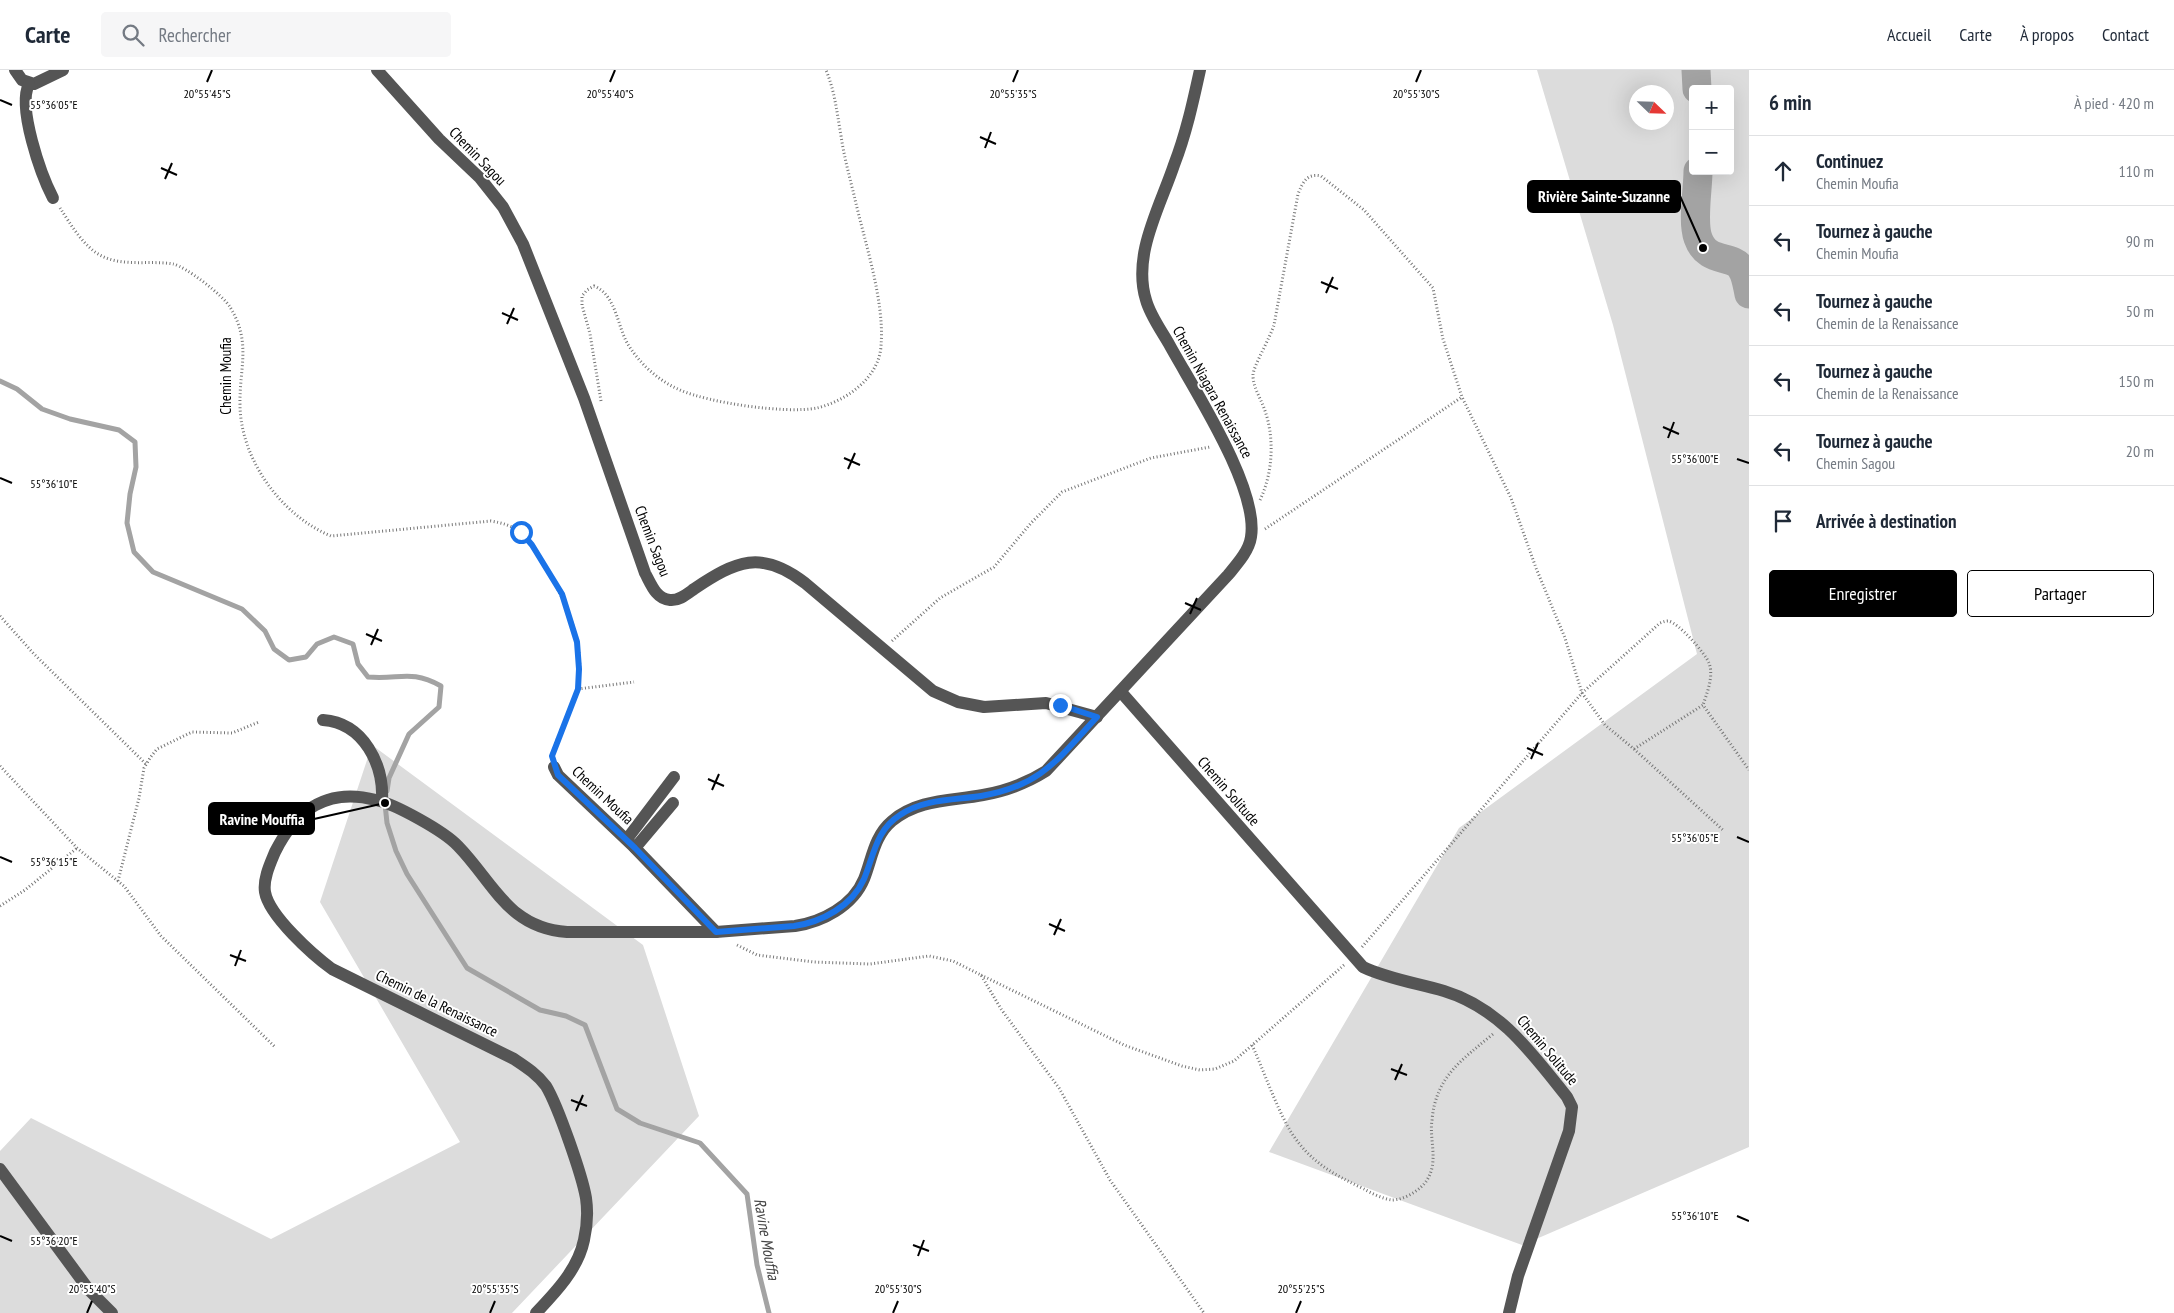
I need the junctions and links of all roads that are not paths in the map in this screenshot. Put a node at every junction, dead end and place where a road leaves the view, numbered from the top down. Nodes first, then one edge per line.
1 (15, 70) edge
2 (63, 70) edge
3 (377, 70) edge
4 (1200, 70) edge
5 (29, 84) junction
6 (53, 198) road end
7 (1121, 692) junction
8 (1097, 717) junction
9 (323, 720) dead end
10 (554, 767) road end
11 (674, 777) dead end
12 (382, 802) junction
13 (673, 803) dead end
14 (631, 843) junction
15 (716, 932) junction
16 (0, 1169) edge
17 (112, 1313) edge
18 (536, 1313) edge
19 (1508, 1313) edge

1 - 5 street
2 - 5 street
3 - 8 street, Chemin Sagou
4 - 7 street, Chemin Niagara Renaissance
5 - 6 street
7 - 8 street, Chemin de la Renaissance
7 - 19 street, Chemin Solitude
8 - 15 street, Chemin de la Renaissance
9 - 12 street
10 - 14 street, Chemin Moufia
11 - 14 street, Chemin Moufia
12 - 15 street, Chemin de la Renaissance
12 - 18 street, Chemin de la Renaissance
13 - 14 street, Chemin Moufia
14 - 15 street, Chemin Moufia
16 - 17 street

